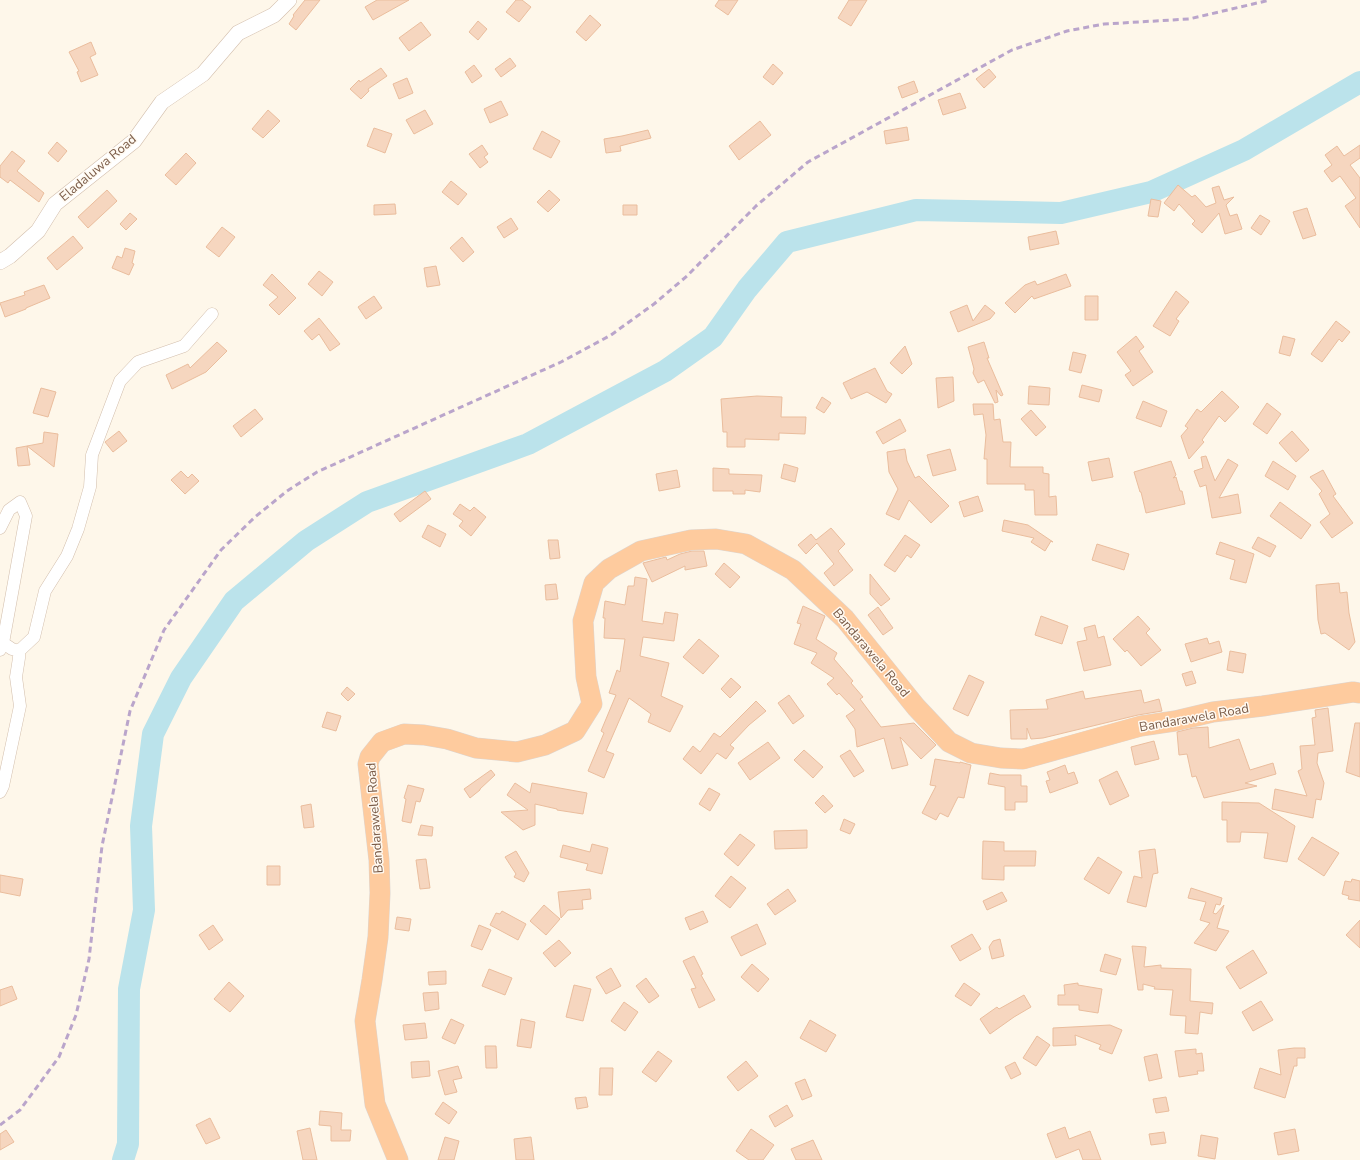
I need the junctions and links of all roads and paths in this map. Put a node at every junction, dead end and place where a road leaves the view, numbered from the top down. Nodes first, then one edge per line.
1 (290, 0) edge
2 (0, 262) edge
3 (212, 314) dead end
4 (0, 528) edge
5 (2, 647) edge
6 (19, 651) junction
7 (1360, 693) edge
8 (0, 792) edge
9 (398, 1160) edge

1 - 2 street, Eladaluwa Road
3 - 6 street
4 - 5 street
5 - 6 street
6 - 8 street
7 - 9 highway, Bandarawela Road

